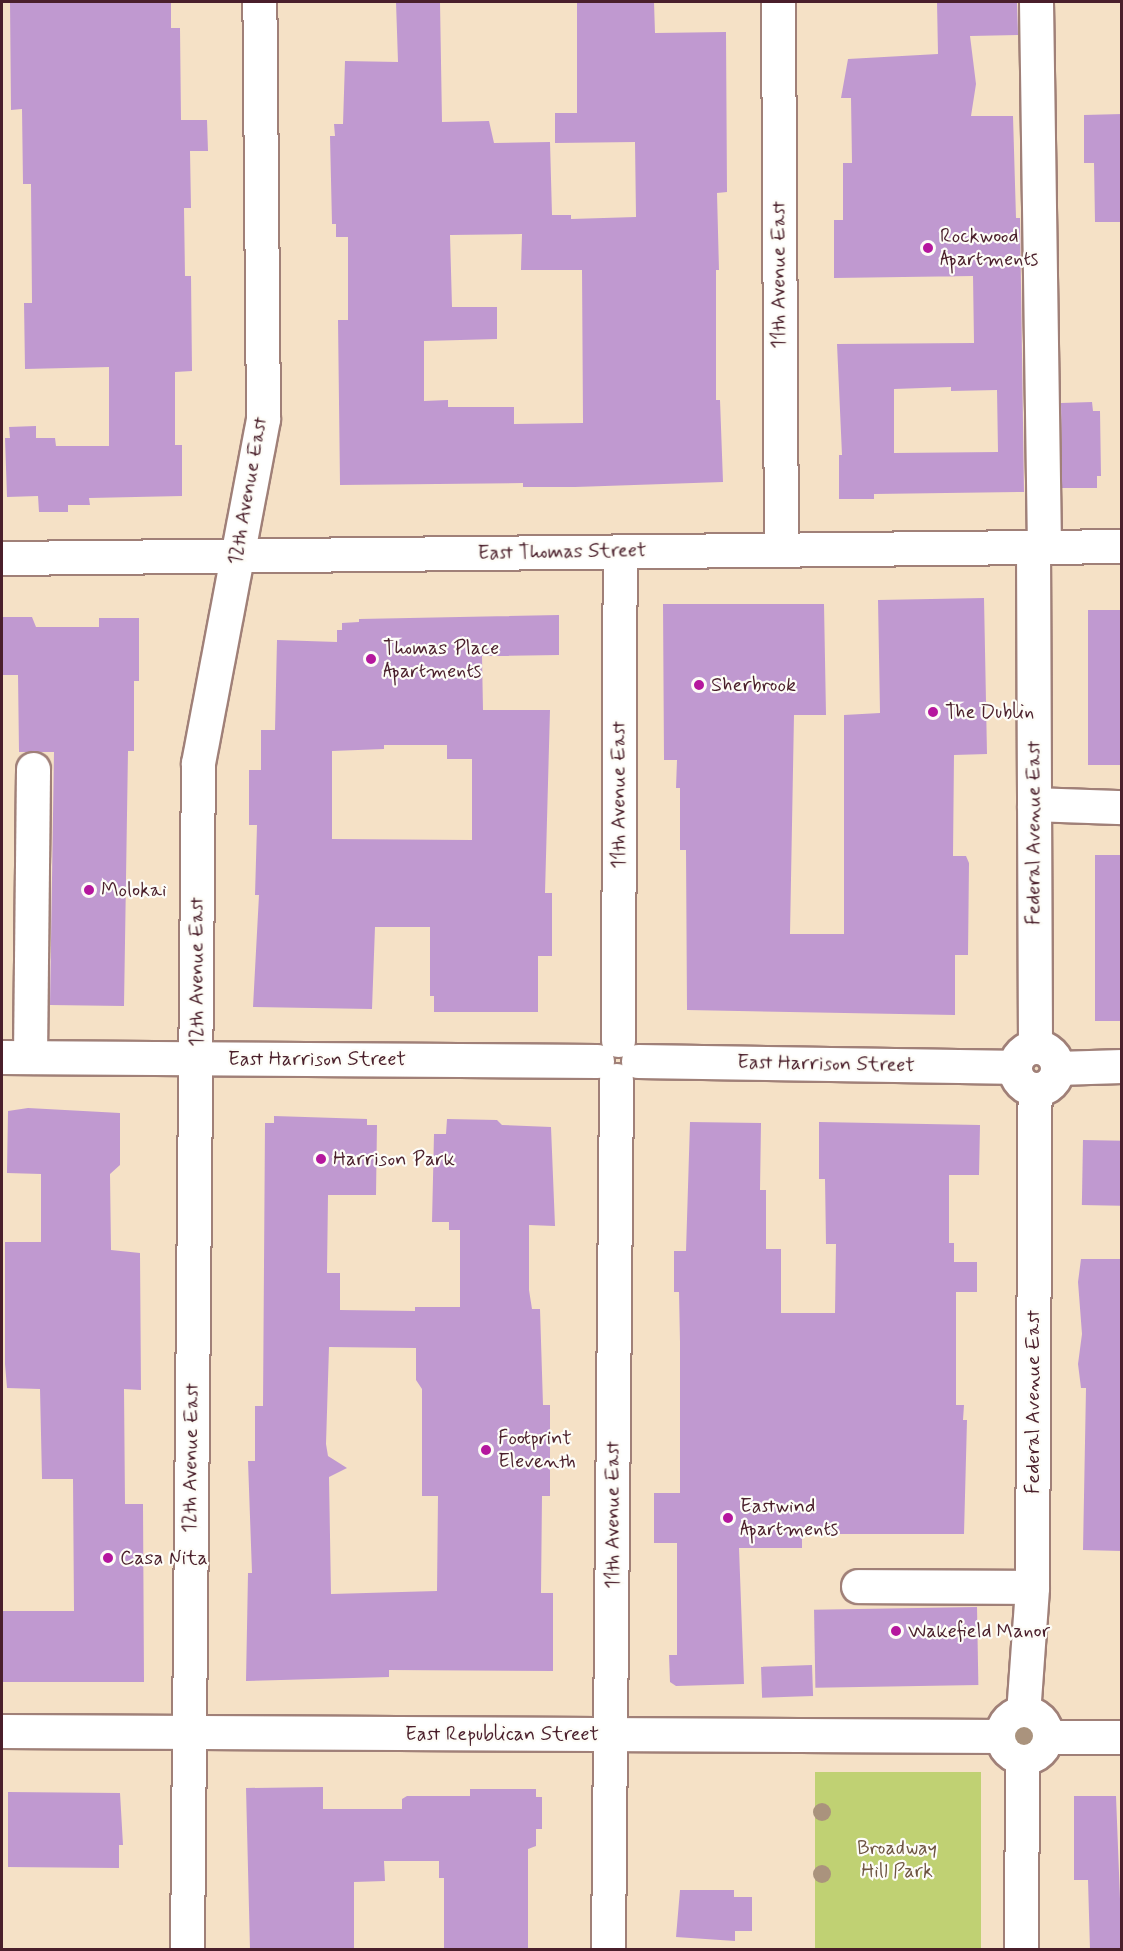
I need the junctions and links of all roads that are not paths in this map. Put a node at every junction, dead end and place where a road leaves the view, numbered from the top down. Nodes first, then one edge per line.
1 (259, 2) edge
2 (778, 2) edge
3 (1036, 2) edge
4 (1122, 546) edge
5 (1038, 547) junction
6 (781, 549) junction
7 (620, 551) junction
8 (236, 556) junction
9 (2, 558) edge
10 (33, 769) dead end
11 (1034, 804) junction
12 (1122, 807) edge
13 (16, 1057) edge
14 (197, 1059) junction
15 (617, 1060) junction
16 (1122, 1066) edge
17 (1036, 1068) junction
18 (858, 1586) dead end
19 (1032, 1587) junction
20 (2, 1731) edge
21 (187, 1733) junction
22 (612, 1735) junction
23 (1023, 1736) junction
24 (1122, 1737) edge
25 (187, 1950) edge
26 (608, 1950) edge
27 (1021, 1950) edge

1 - 8 street, 12th Avenue East
2 - 6 street, 11th Avenue East
3 - 5 street, Federal Avenue East
4 - 5 street, East Thomas Street
5 - 6 street, East Thomas Street
5 - 11 street, Federal Avenue East
6 - 7 street, East Thomas Street
7 - 8 street, East Thomas Street
7 - 15 street, 11th Avenue East
8 - 9 street, East Thomas Street
8 - 14 street, 12th Avenue East
10 - 13 street
11 - 12 street
11 - 17 street, Federal Avenue East
13 - 14 street, East Harrison Street
14 - 15 street, East Harrison Street
14 - 21 street, 12th Avenue East
15 - 17 street, East Harrison Street
15 - 22 street, 11th Avenue East
16 - 17 street, East Harrison Street
17 - 19 street, Federal Avenue East
18 - 19 street
19 - 23 street, Federal Avenue East
20 - 21 street, East Republican Street
21 - 22 street, East Republican Street
21 - 25 street, 12th Avenue East
22 - 23 street, East Republican Street
22 - 26 street, 11th Avenue East
23 - 24 street, East Republican Street
23 - 27 street, Federal Avenue East

